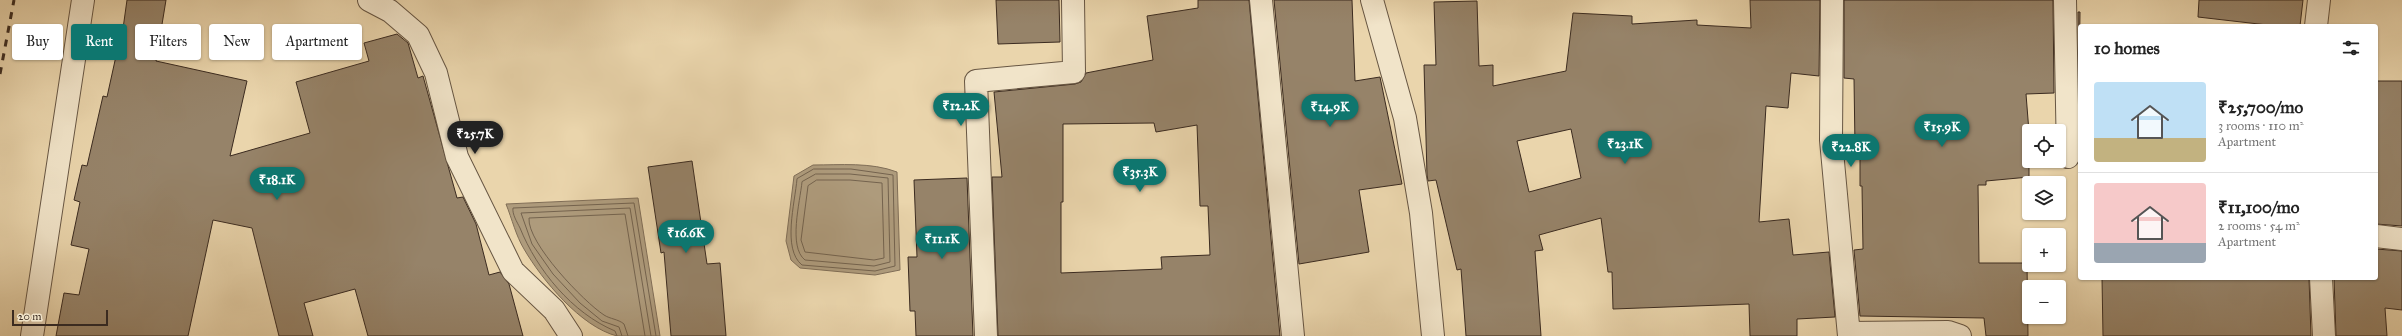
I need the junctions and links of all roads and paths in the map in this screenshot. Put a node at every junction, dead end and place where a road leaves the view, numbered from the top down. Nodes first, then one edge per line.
1 (83, 0) edge
2 (369, 0) edge
3 (1073, 0) edge
4 (1262, 0) edge
5 (1372, 0) edge
6 (1832, 0) edge
7 (2065, 0) edge
8 (2319, 0) edge
9 (2316, 24) edge
10 (2068, 157) dead end
11 (2378, 236) edge
12 (2402, 239) edge
13 (2321, 280) edge
14 (1849, 335) edge
15 (32, 336) edge
16 (571, 336) edge
17 (986, 336) edge
18 (1293, 336) edge
19 (1432, 336) edge
20 (1960, 336) edge
21 (2324, 336) edge

1 - 15 street
2 - 16 street
3 - 17 street
4 - 18 street
5 - 19 street
6 - 14 street
7 - 10 street
8 - 9 street
11 - 12 street
13 - 21 street
14 - 20 street

